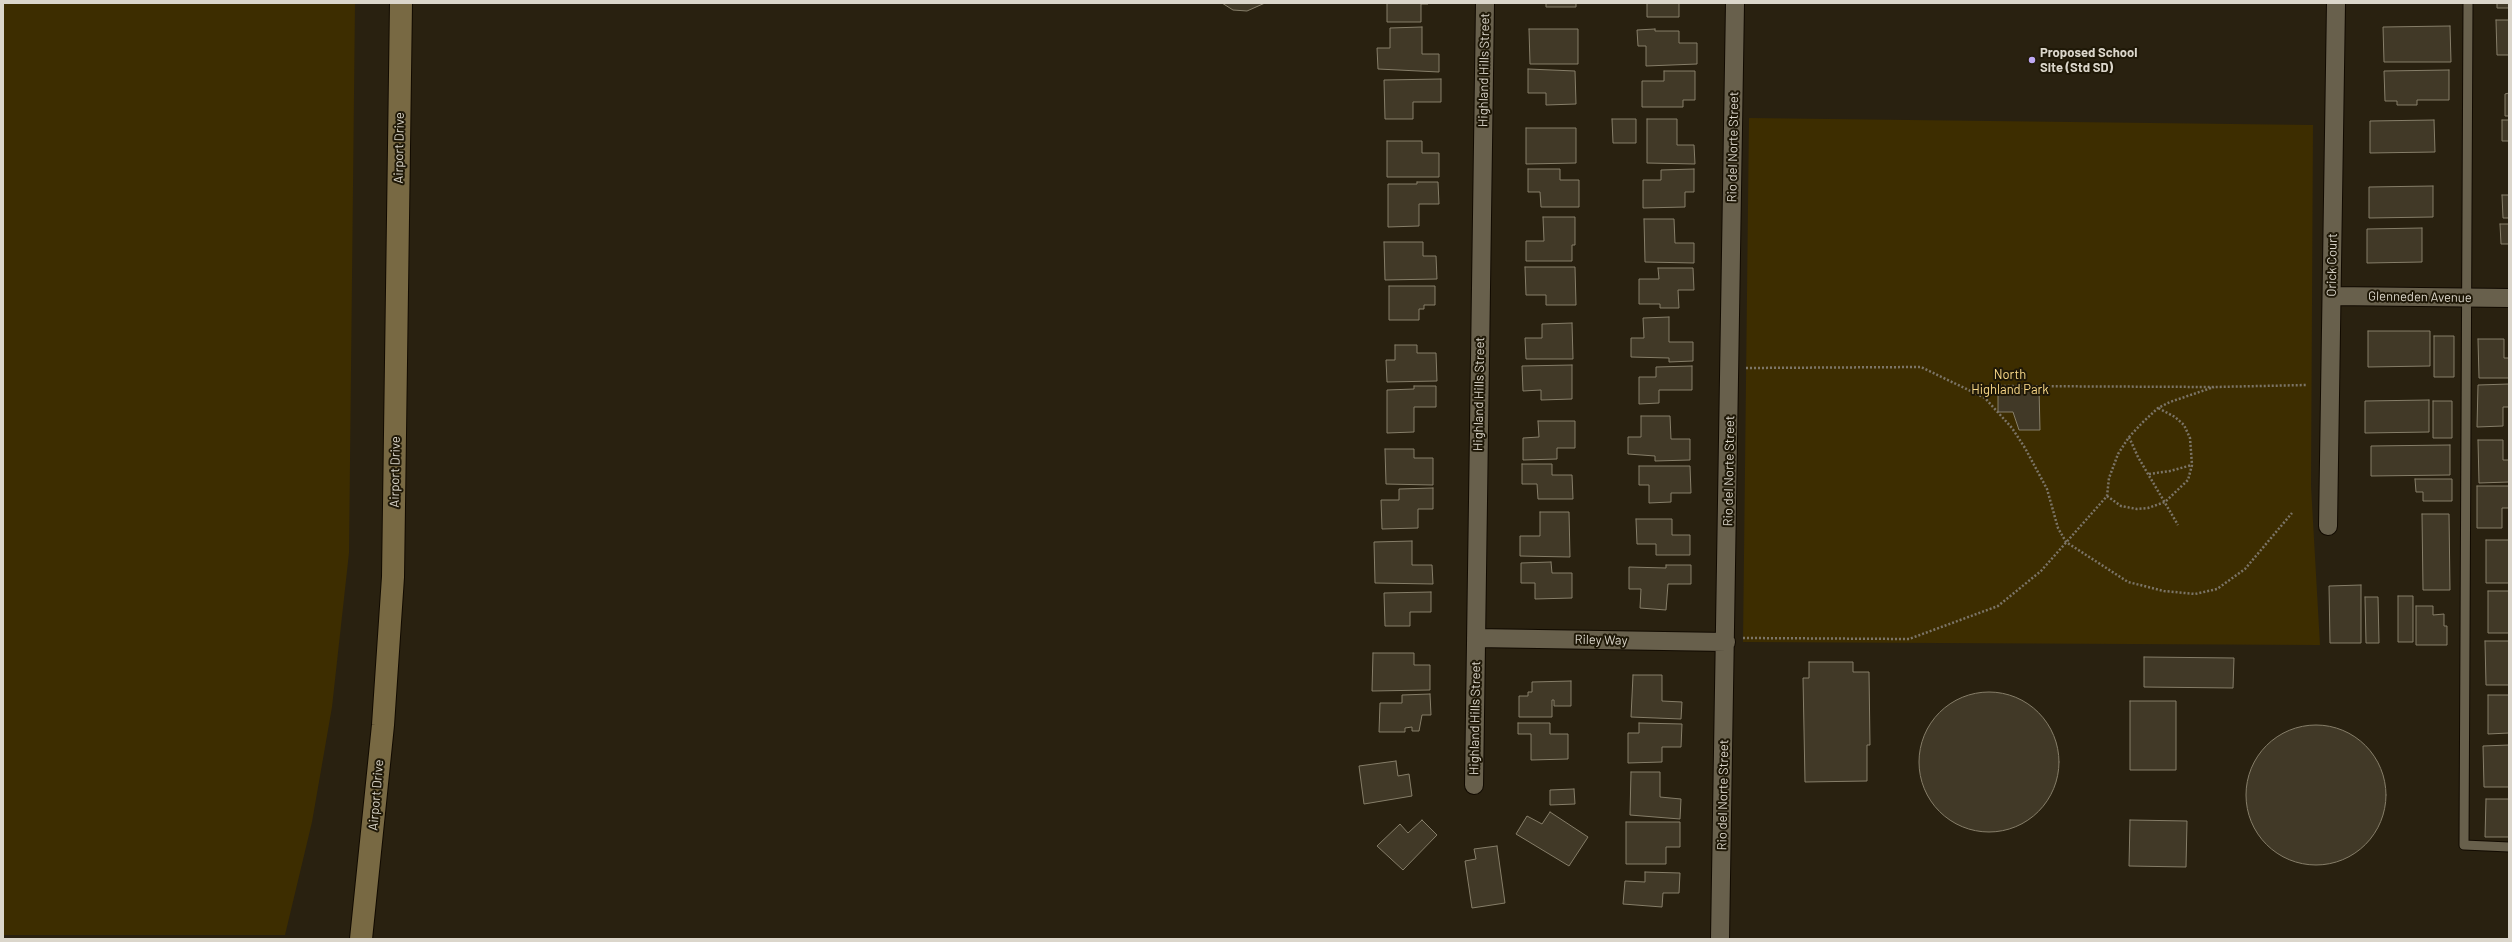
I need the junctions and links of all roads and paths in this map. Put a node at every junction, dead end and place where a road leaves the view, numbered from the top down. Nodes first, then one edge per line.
1 (401, 3) edge
2 (1484, 3) edge
3 (1735, 3) edge
4 (2336, 3) edge
5 (2468, 3) edge
6 (2332, 296) junction
7 (2466, 298) junction
8 (2509, 298) edge
9 (1741, 368) dead end
10 (2307, 385) dead end
11 (2214, 387) junction
12 (1985, 398) junction
13 (2158, 408) junction
14 (2129, 437) junction
15 (2192, 465) junction
16 (2149, 474) junction
17 (2107, 496) junction
18 (2165, 502) junction
19 (2292, 513) dead end
20 (2178, 525) dead end
21 (2328, 526) dead end
22 (2066, 542) junction
23 (1476, 638) junction
24 (1734, 640) junction
25 (1474, 785) dead end
26 (2509, 847) edge
27 (361, 939) edge
28 (1720, 939) edge

1 - 27 main road, Airport Drive
2 - 23 street, Highland Hills Street
3 - 24 street, Rio del Norte Street
4 - 6 street, Orick Court
5 - 7 lane
6 - 7 street, Glenneden Avenue
6 - 21 street, Orick Court
7 - 8 street, Glenneden Avenue
7 - 26 lane
9 - 12 path
10 - 11 path
11 - 12 path
11 - 13 path
12 - 22 path
13 - 14 path
13 - 15 path
14 - 16 path
14 - 17 path
15 - 16 path
15 - 18 path
16 - 18 path
17 - 18 path
17 - 22 path
18 - 20 path
19 - 22 path
22 - 24 path
23 - 24 street, Riley Way
23 - 25 street, Highland Hills Street
24 - 28 street, Rio del Norte Street

